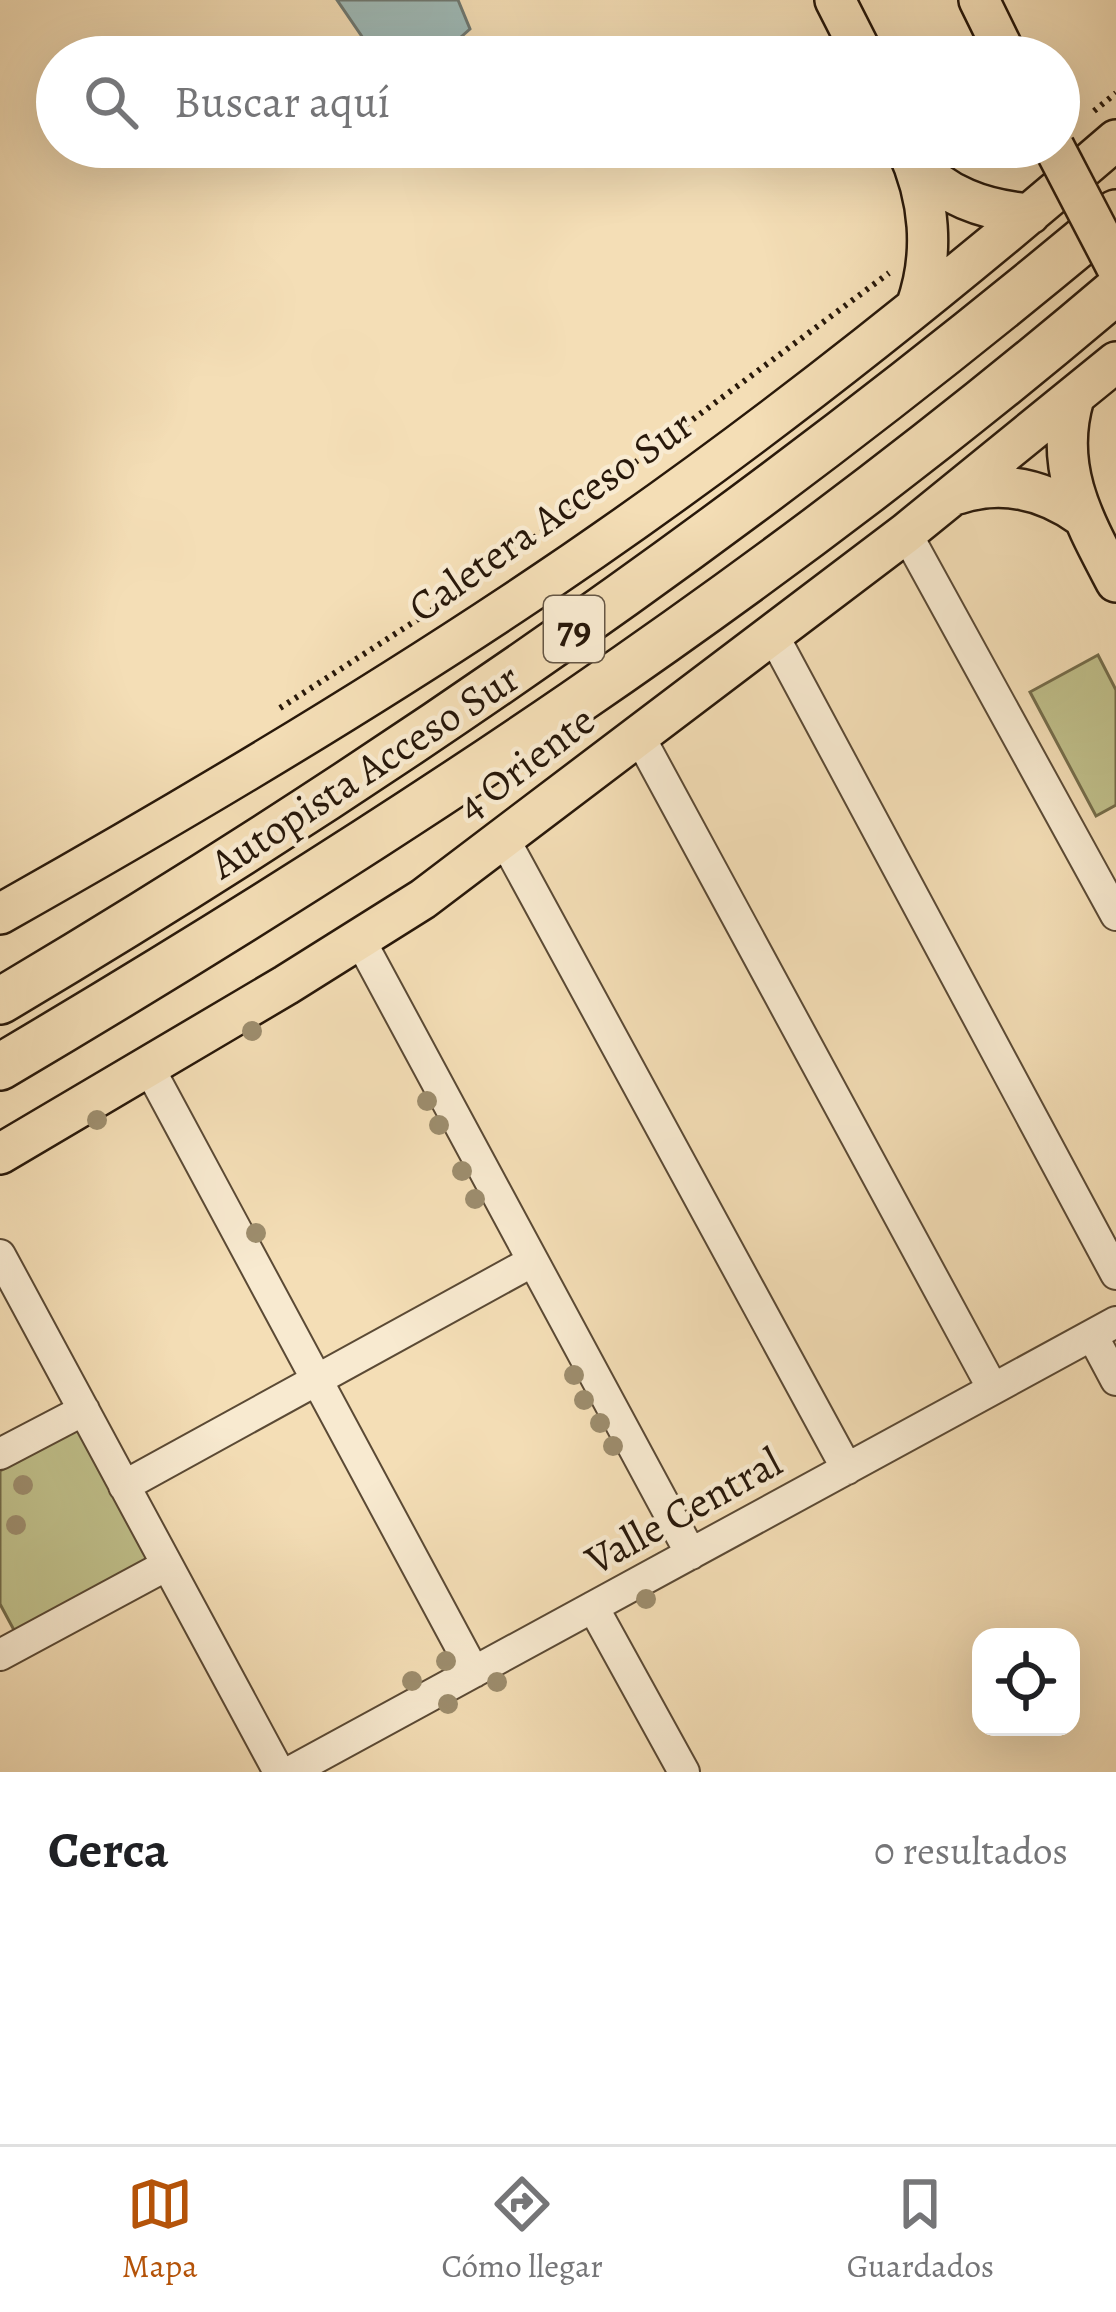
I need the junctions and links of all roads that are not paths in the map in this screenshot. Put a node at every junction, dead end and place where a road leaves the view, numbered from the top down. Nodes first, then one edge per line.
1 (835, 0) edge
2 (979, 0) edge
3 (853, 36) edge
4 (997, 36) edge
5 (1116, 140) edge
6 (914, 168) edge
7 (922, 168) edge
8 (1065, 168) edge
9 (1116, 213) edge
10 (1030, 214) junction
11 (1116, 266) edge
12 (1116, 291) edge
13 (916, 307) junction
14 (1116, 362) edge
15 (1074, 398) junction
16 (953, 496) junction
17 (1083, 518) junction
18 (906, 533) junction
19 (1116, 582) edge
20 (773, 635) junction
21 (639, 736) junction
22 (504, 839) junction
23 (0, 914) edge
24 (1116, 915) edge
25 (360, 940) junction
26 (0, 1001) edge
27 (148, 1066) junction
28 (0, 1067) edge
29 (0, 1154) edge
30 (0, 1255) edge
31 (532, 1261) junction
32 (1116, 1274) edge
33 (1104, 1329) edge
34 (317, 1380) junction
35 (1116, 1380) edge
36 (993, 1389) junction
37 (84, 1410) junction
38 (0, 1454) edge
39 (847, 1469) junction
40 (124, 1486) junction
41 (691, 1554) junction
42 (167, 1564) junction
43 (593, 1607) junction
44 (4, 1643) edge
45 (474, 1672) junction
46 (279, 1772) edge
47 (290, 1772) edge
48 (684, 1772) edge

1 - 3 main road
2 - 4 main road
5 - 10 main road, Caletera Acceso Sur
6 - 13 main road
7 - 10 main road
8 - 11 main road, bridge
9 - 26 highway, Autopista Acceso Sur / 79
10 - 13 main road, Caletera Acceso Sur
12 - 28 highway, Autopista Acceso Sur / 79
13 - 23 main road, Caletera Acceso Sur
14 - 15 main road
15 - 16 main road, 4 Oriente
15 - 17 main road
16 - 17 main road
16 - 18 main road, 4 Oriente
17 - 19 main road
18 - 20 main road, 4 Oriente
18 - 24 street
20 - 21 main road, 4 Oriente
20 - 32 street
21 - 22 main road, 4 Oriente
21 - 36 street
22 - 25 main road, 4 Oriente
22 - 39 street
25 - 27 main road, 4 Oriente
25 - 31 street
27 - 29 main road, 4 Oriente
27 - 34 street
30 - 37 street
31 - 34 street
31 - 41 street
33 - 35 street
33 - 36 street, Valle Central
34 - 40 street
34 - 45 street
36 - 39 street, Valle Central
37 - 38 street
37 - 40 street
39 - 41 street, Valle Central
40 - 42 street
41 - 43 street, Valle Central
42 - 44 street
42 - 46 street
43 - 45 street, Valle Central
43 - 48 street
45 - 47 street, Valle Central

